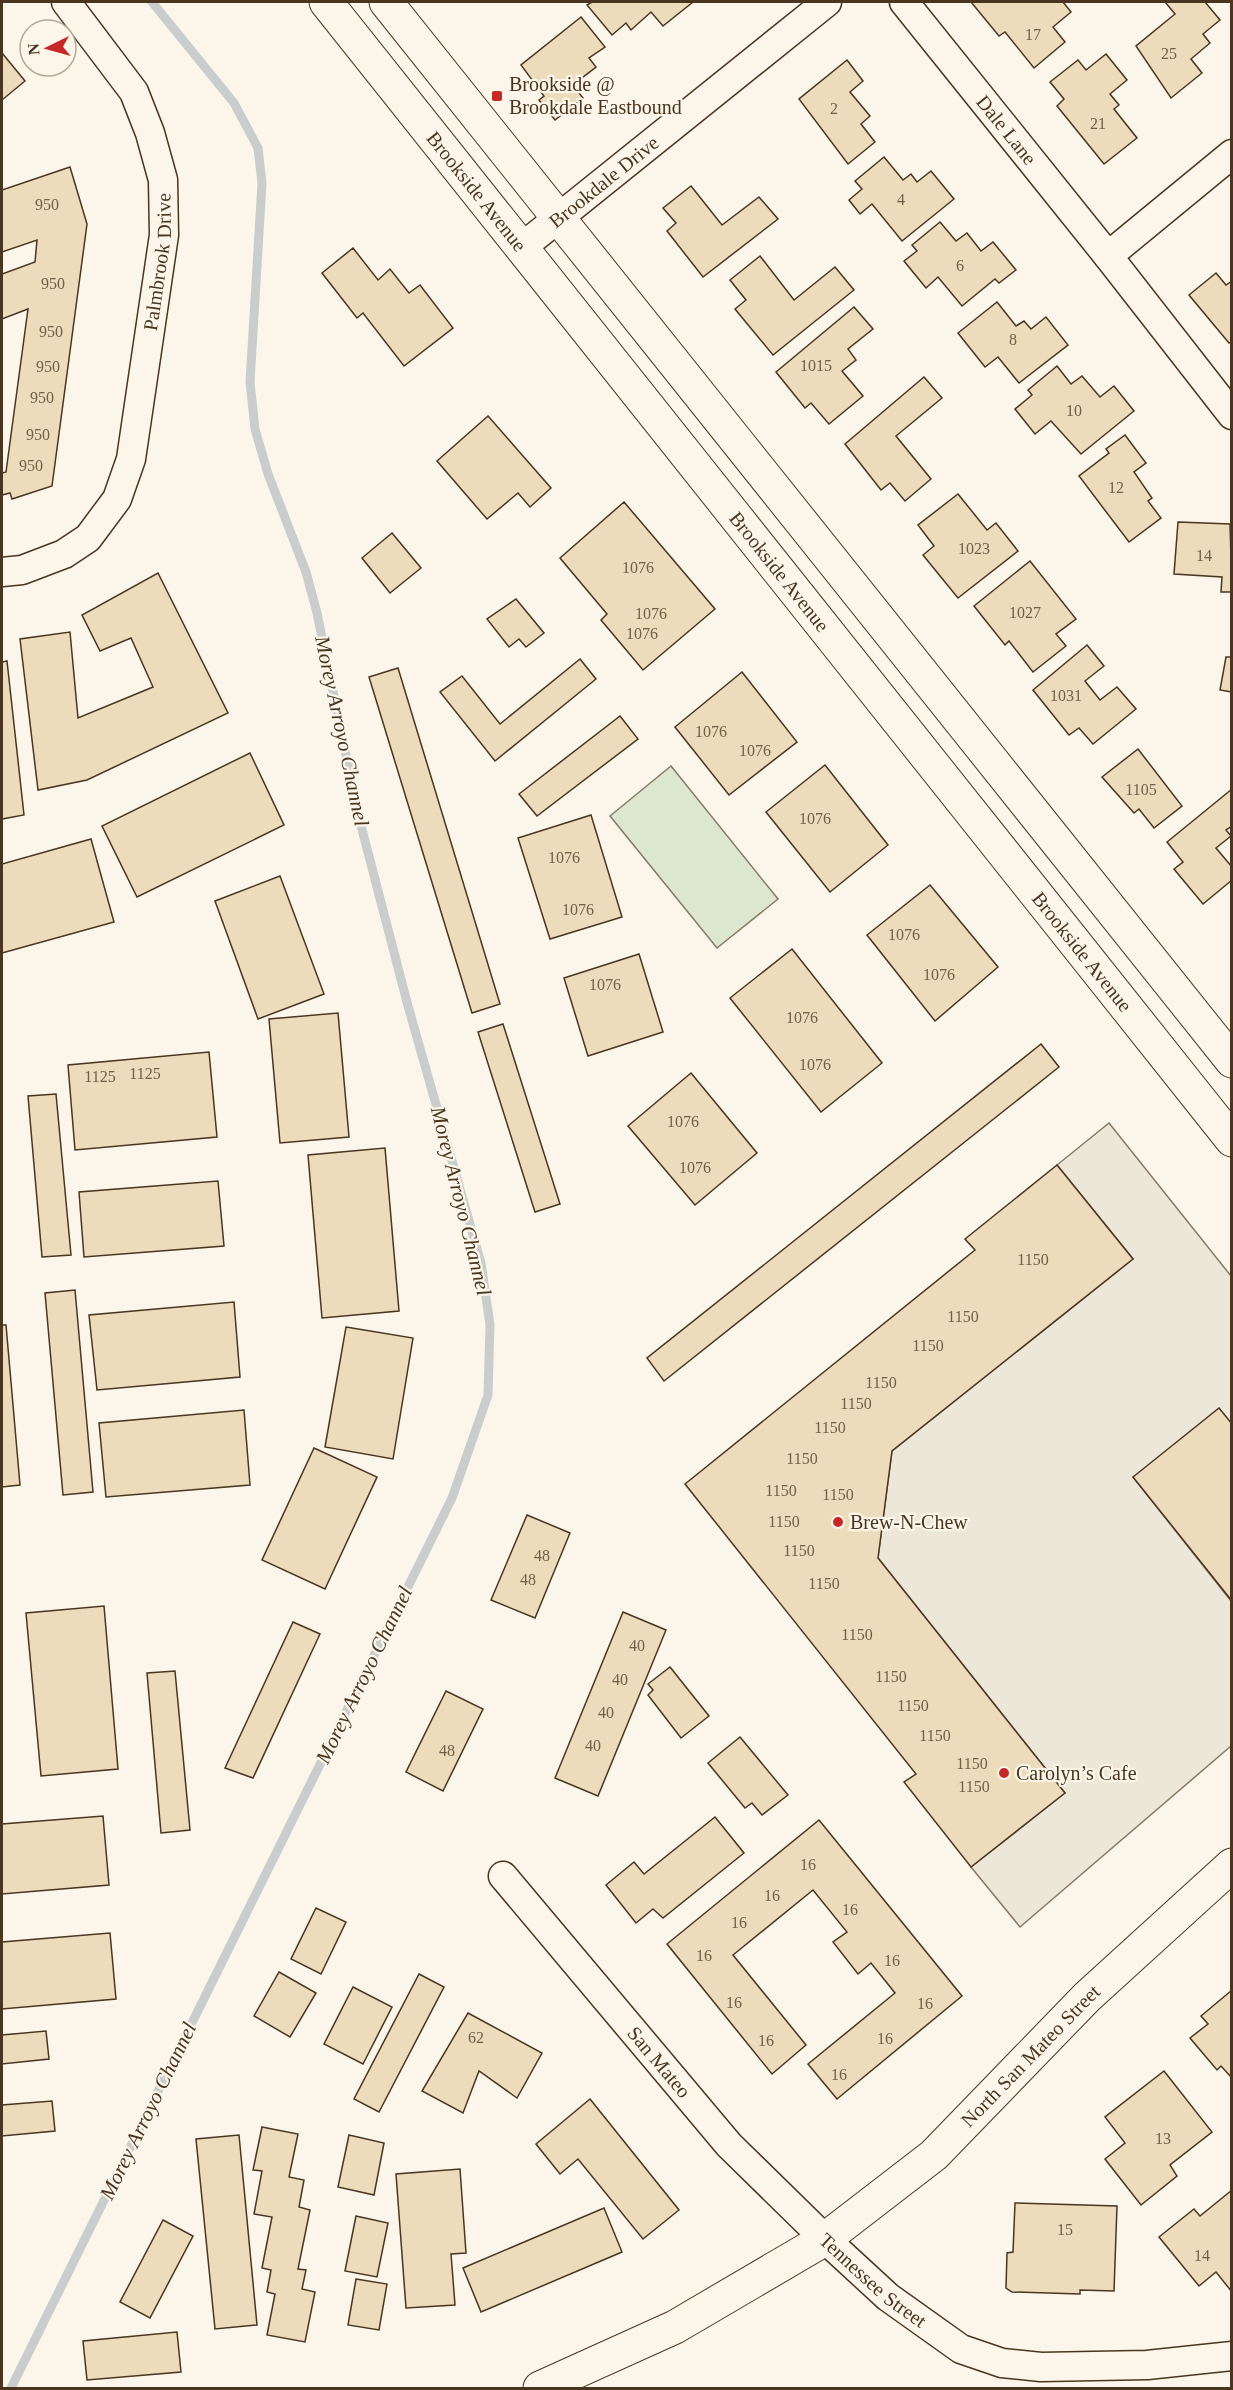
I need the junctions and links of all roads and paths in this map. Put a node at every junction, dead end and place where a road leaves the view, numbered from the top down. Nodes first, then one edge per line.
1 (66, 2) edge
2 (326, 2) edge
3 (386, 2) edge
4 (827, 2) edge
5 (904, 2) edge
6 (1232, 154) edge
7 (559, 218) junction
8 (521, 248) junction
9 (1108, 256) junction
10 (1232, 415) edge
11 (2, 572) edge
12 (1232, 1060) edge
13 (1232, 1140) edge
14 (1232, 1865) edge
15 (503, 1876) dead end
16 (825, 2239) junction
17 (1232, 2356) edge
18 (540, 2388) edge

1 - 11 street, Palmbrook Drive
2 - 8 main road, Brookside Avenue
3 - 7 main road
4 - 7 street, Brookdale Drive
5 - 9 street, Dale Lane
6 - 9 street
7 - 8 street, Brookdale Drive
7 - 12 main road
8 - 13 main road, Brookside Avenue
9 - 10 street, Dale Lane
14 - 16 main road, North San Mateo Street
15 - 16 street, San Mateo
16 - 17 street, Tennessee Street
16 - 18 main road, Tennessee Street

